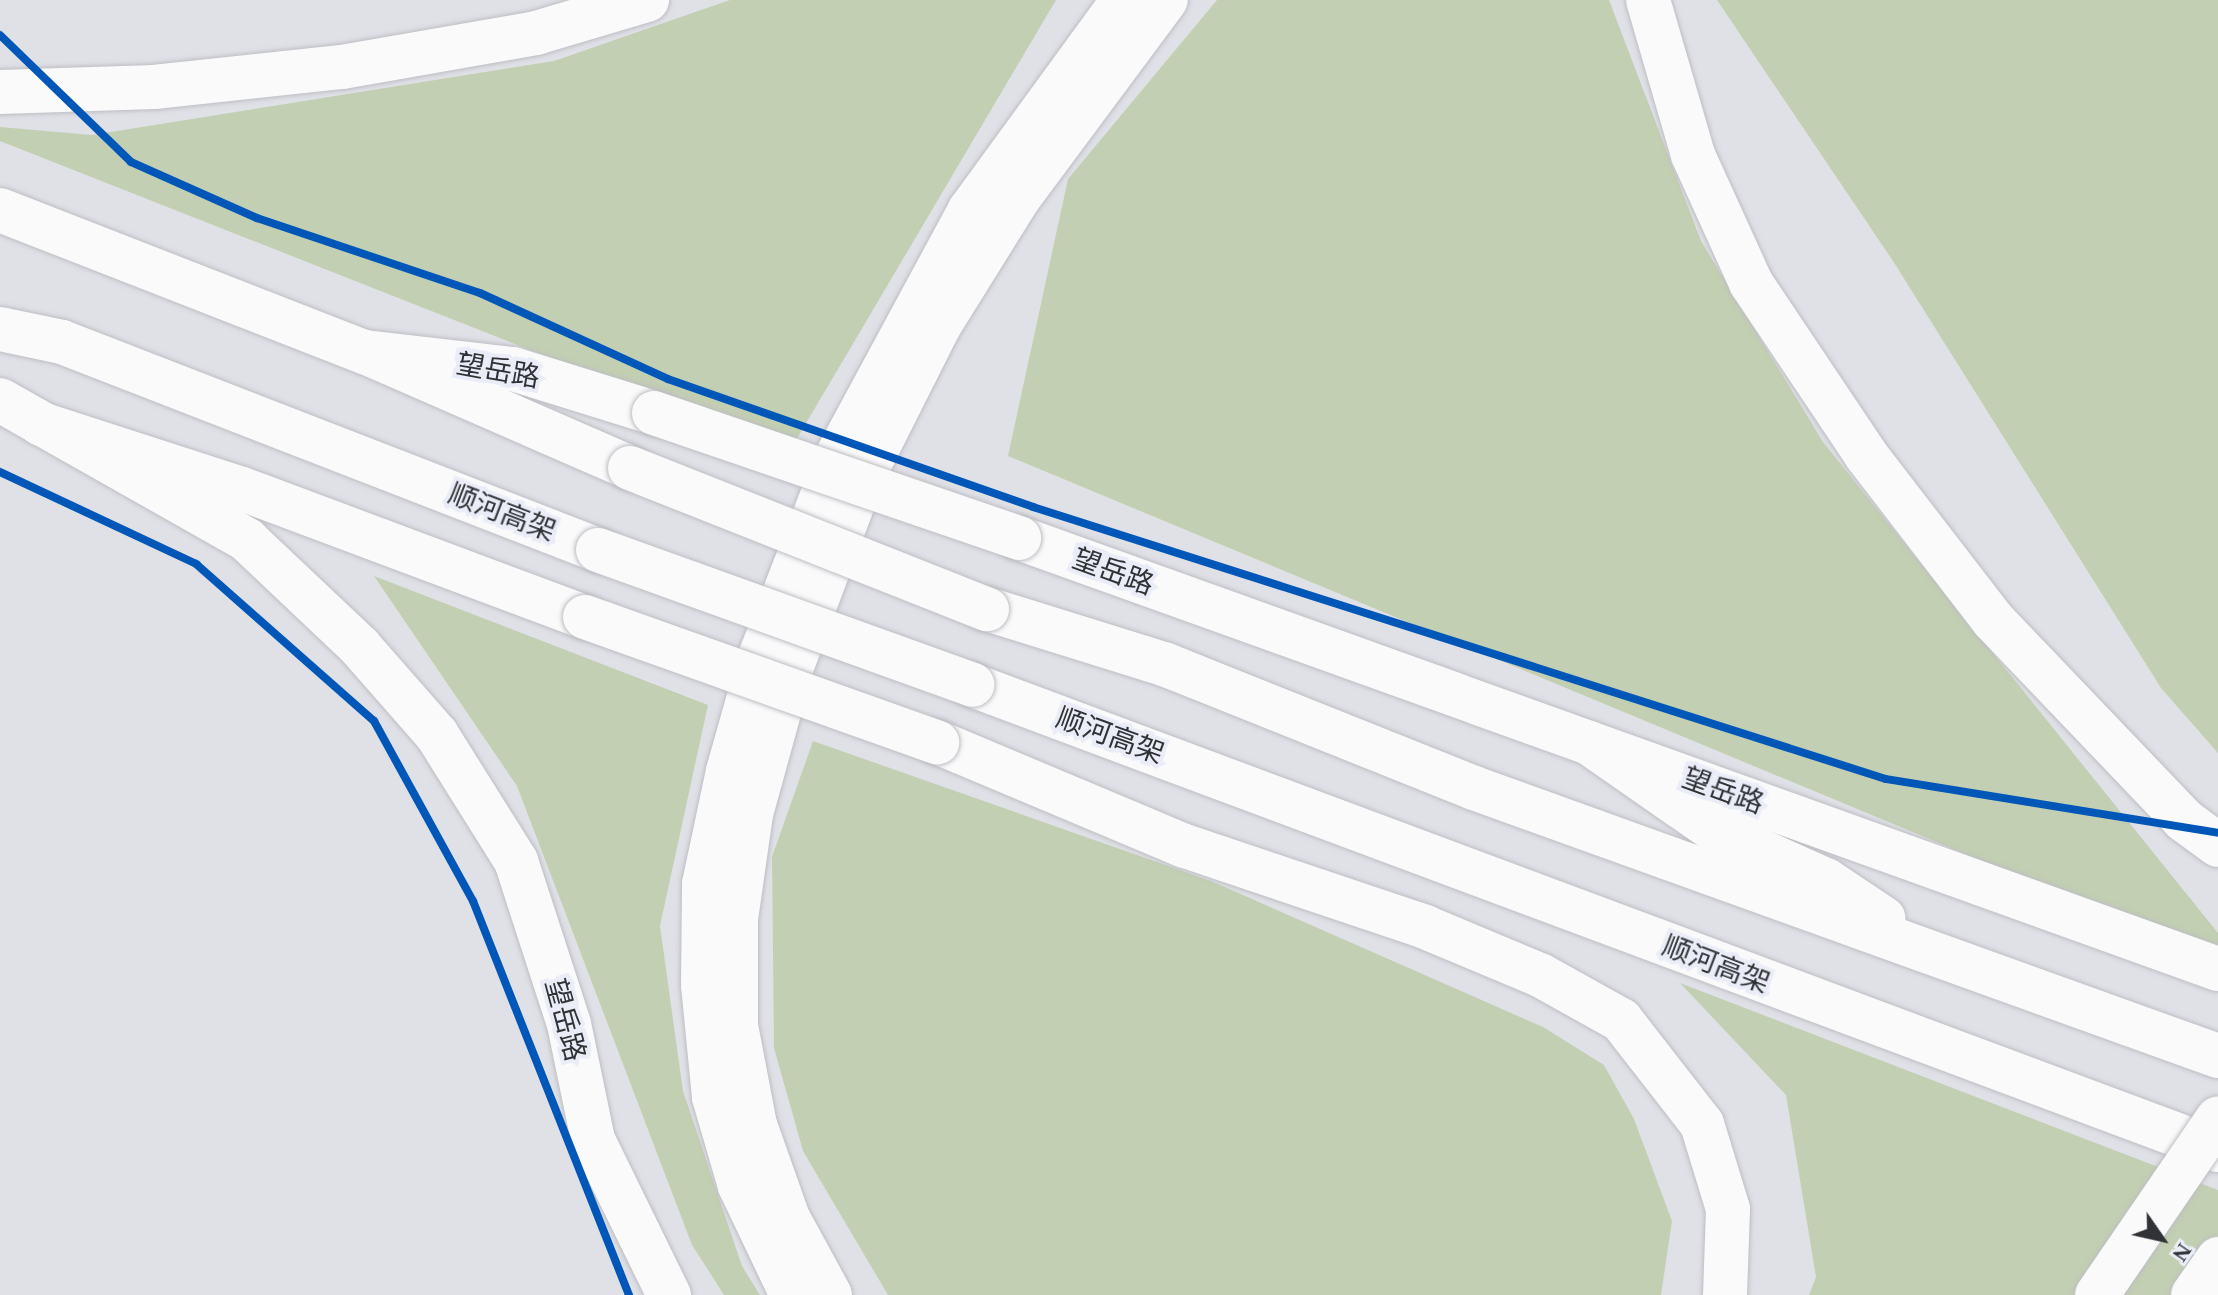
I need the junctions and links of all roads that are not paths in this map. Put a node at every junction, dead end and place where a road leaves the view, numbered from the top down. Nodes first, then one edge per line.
1 (647, 0) edge
2 (1123, 0) edge
3 (1166, 0) edge
4 (1648, 0) edge
5 (0, 92) edge
6 (0, 210) edge
7 (0, 329) edge
8 (365, 352) junction
9 (0, 400) edge
10 (41, 424) junction
11 (1589, 743) junction
12 (2218, 845) edge
13 (1938, 954) junction
14 (2218, 969) edge
15 (2218, 1056) edge
16 (2218, 1118) edge
17 (2218, 1150) edge
18 (2218, 1259) edge
19 (669, 1295) edge
20 (792, 1295) edge
21 (830, 1295) edge
22 (1725, 1295) edge
23 (2097, 1295) edge
24 (2193, 1295) edge

1 - 5 main road
2 - 20 main road
3 - 21 main road
4 - 12 main road
6 - 8 main road, 望岳路
7 - 17 main road, 顺河高架, bridge
8 - 11 main road, 望岳路, bridge
8 - 13 main road, bridge
9 - 10 main road, 望岳路
10 - 19 main road, 望岳路
10 - 22 main road, bridge
11 - 13 main road
11 - 14 main road, 望岳路
13 - 15 main road
16 - 23 main road, bridge
18 - 24 main road

